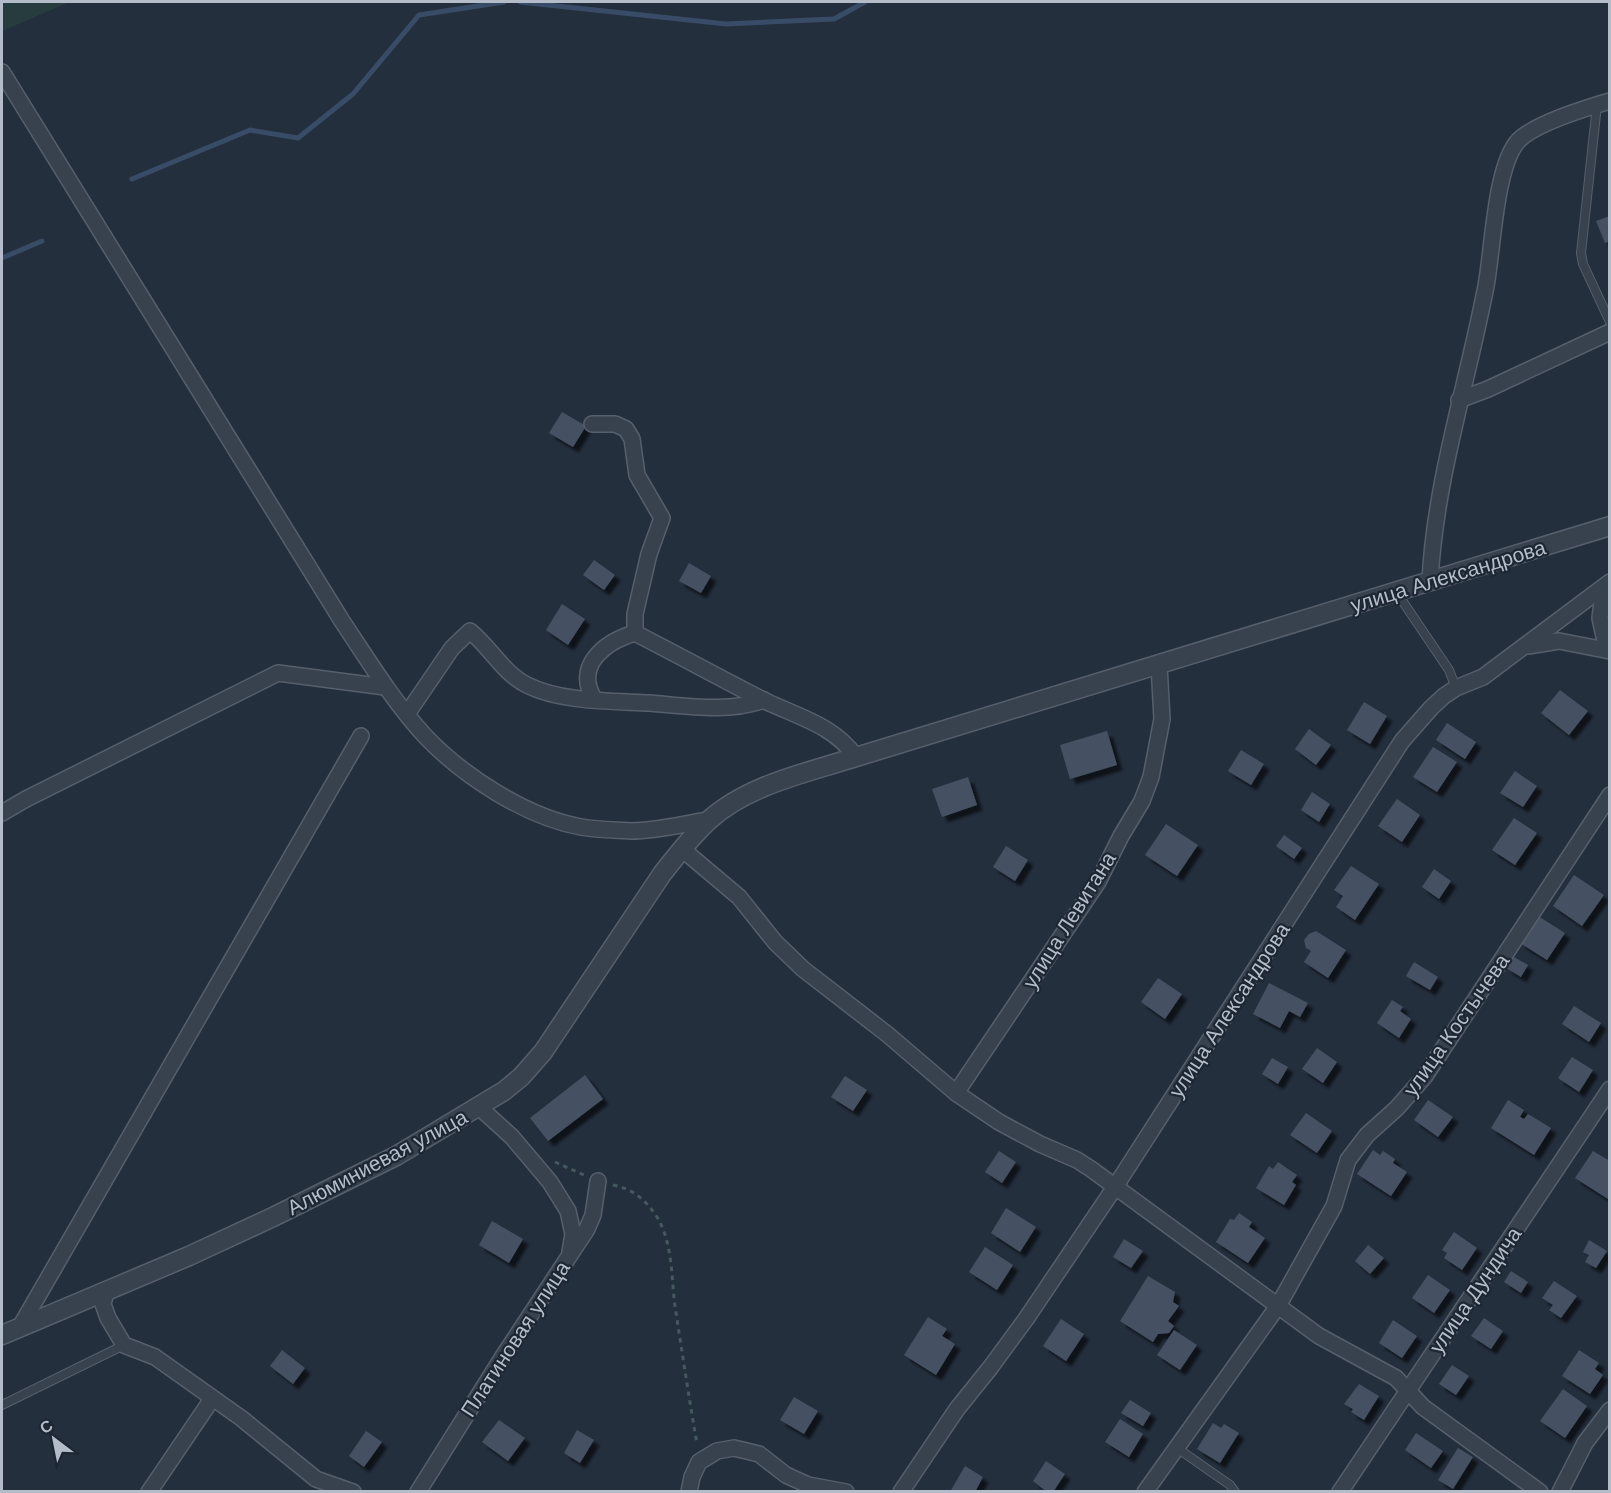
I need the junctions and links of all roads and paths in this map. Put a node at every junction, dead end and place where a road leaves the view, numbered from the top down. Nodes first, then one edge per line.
1 (2, 72) edge
2 (1603, 103) edge
3 (1610, 322) edge
4 (1610, 332) edge
5 (1459, 400) junction
6 (592, 424) dead end
7 (1610, 526) edge
8 (1430, 581) junction
9 (1607, 584) edge
10 (1397, 592) junction
11 (635, 633) junction
12 (1525, 647) junction
13 (1608, 651) edge
14 (1159, 664) junction
15 (385, 687) junction
16 (1456, 688) junction
17 (595, 700) junction
18 (764, 700) junction
19 (407, 714) junction
20 (361, 736) dead end
21 (856, 757) junction
22 (1610, 795) edge
23 (2, 813) edge
24 (708, 820) junction
25 (682, 849) junction
26 (1610, 1089) edge
27 (956, 1093) junction
28 (479, 1107) junction
29 (548, 1159) dead end
30 (598, 1181) junction
31 (1115, 1187) junction
32 (570, 1256) junction
33 (106, 1292) junction
34 (1278, 1306) junction
35 (20, 1327) junction
36 (2, 1335) edge
37 (124, 1345) junction
38 (1408, 1390) junction
39 (212, 1398) junction
40 (2, 1405) edge
41 (1610, 1410) edge
42 (1177, 1448) junction
43 (699, 1462) junction
44 (149, 1491) edge
45 (353, 1491) edge
46 (418, 1491) edge
47 (689, 1491) edge
48 (846, 1491) edge
49 (901, 1491) edge
50 (1145, 1491) edge
51 (1235, 1491) edge
52 (1340, 1491) edge
53 (1540, 1491) edge
54 (1560, 1491) edge

1 - 15 street
2 - 3 lane
2 - 5 street
4 - 5 street
5 - 8 street
6 - 11 street
7 - 8 street, улица Александрова
8 - 10 street, улица Александрова
9 - 12 street, улица Александрова
9 - 13 street
10 - 14 street, улица Александрова
10 - 16 lane
11 - 17 street
11 - 18 street
12 - 13 street
12 - 16 street, улица Александрова
14 - 21 street, улица Александрова
14 - 27 street, улица Левитана
15 - 19 street
15 - 23 street
16 - 31 street, улица Александрова
17 - 18 street
17 - 19 street
18 - 21 street
19 - 24 street
20 - 35 street
21 - 24 street, улица Александрова
22 - 34 street, улица Костычева
24 - 25 street, Алюминиевая улица
25 - 27 street
25 - 28 street, Алюминиевая улица
26 - 38 street, улица Дундича
27 - 31 street
28 - 32 street
28 - 33 street, Алюминиевая улица
29 - 30 path
30 - 32 street, Платиновая улица
30 - 43 path
31 - 34 street
31 - 49 street, улица Александрова
32 - 46 street, Платиновая улица
33 - 35 street, Алюминиевая улица
33 - 37 street
34 - 38 street
34 - 42 street, улица Костычева
35 - 36 street, Алюминиевая улица
37 - 39 street
37 - 40 lane
38 - 52 street, улица Дундича
38 - 53 street
39 - 44 street
39 - 45 street
41 - 54 street
42 - 50 street, улица Костычева
42 - 51 lane
43 - 47 street
43 - 48 street

